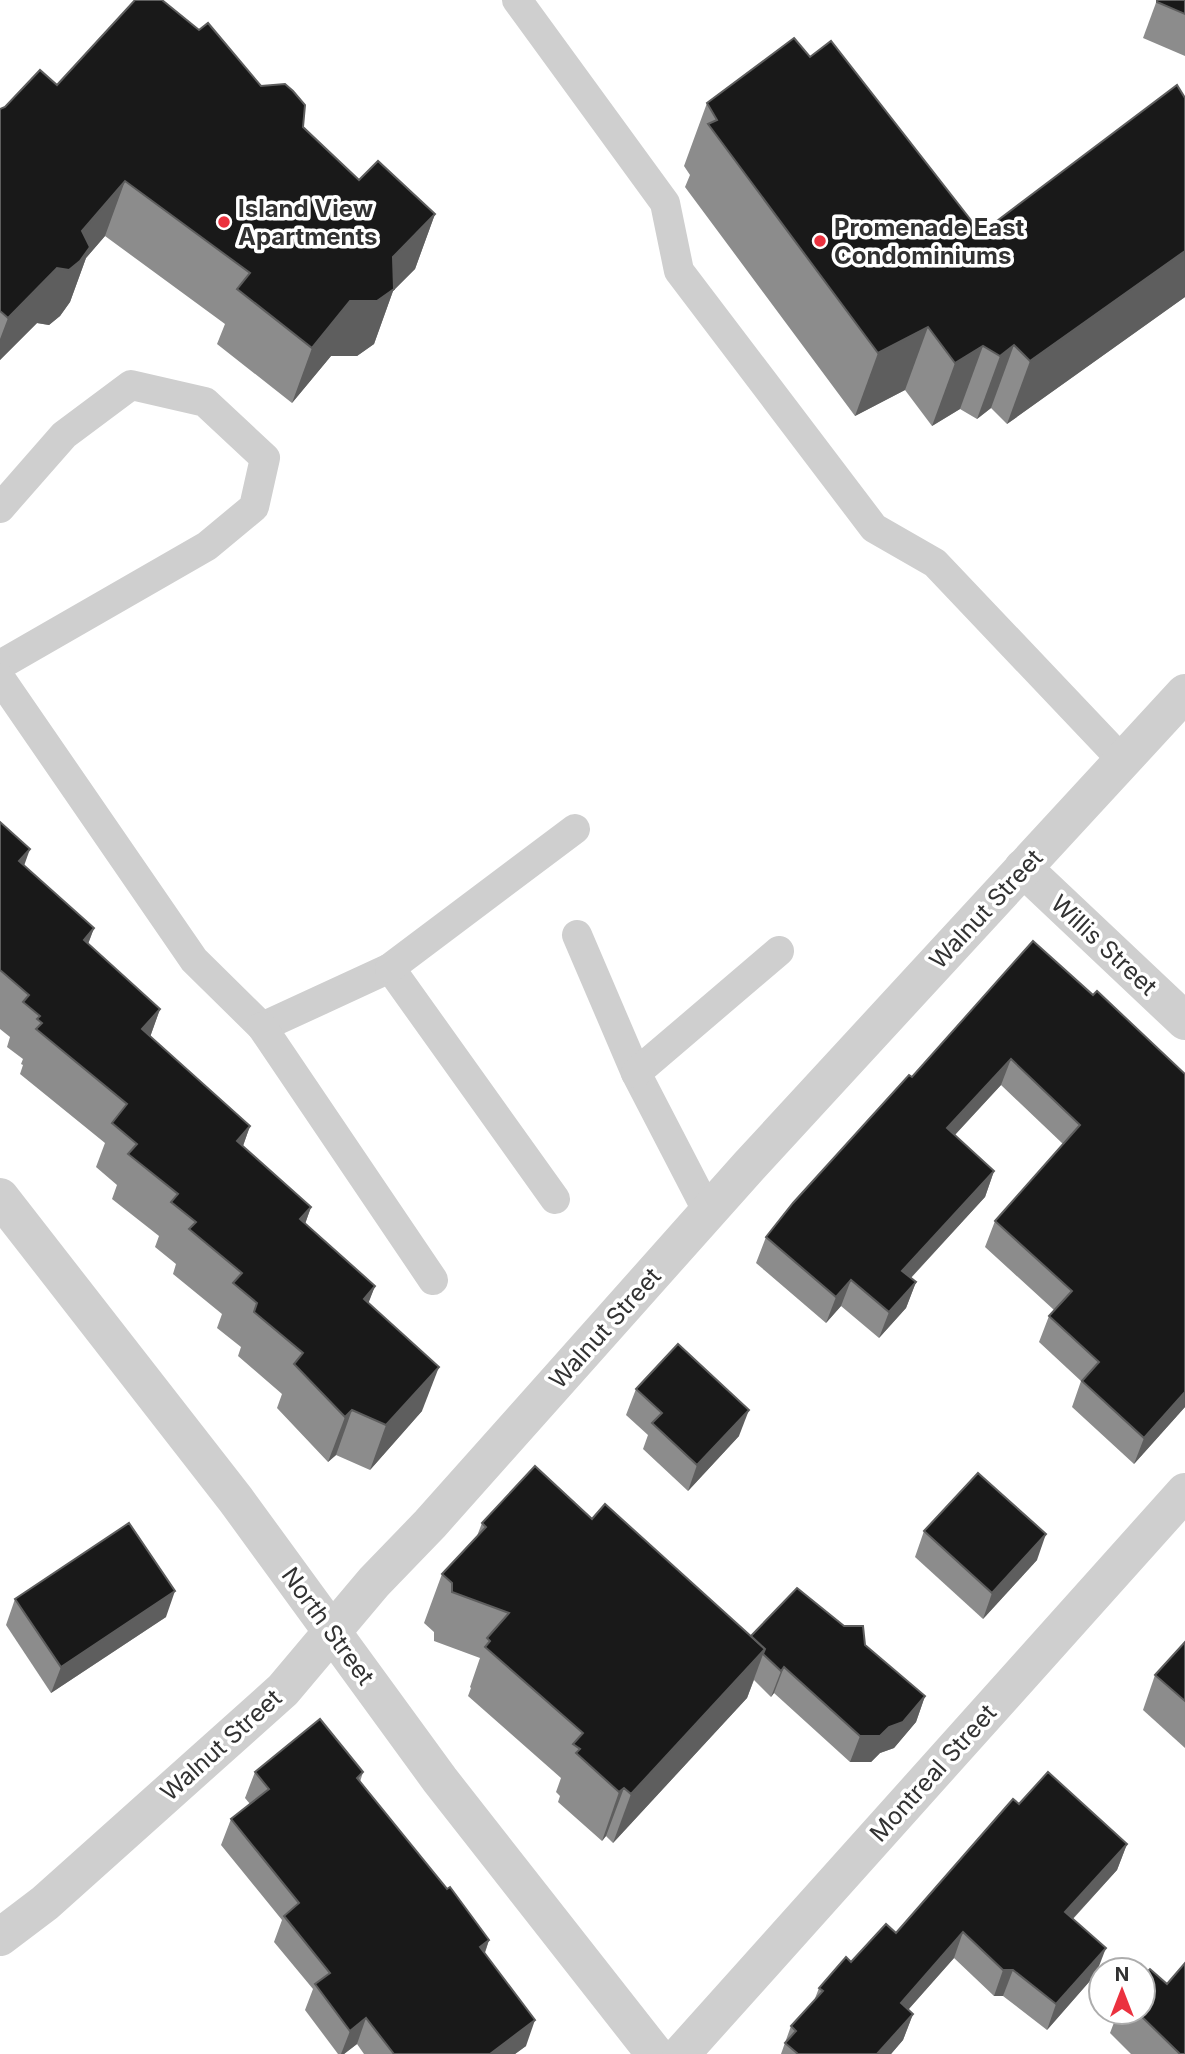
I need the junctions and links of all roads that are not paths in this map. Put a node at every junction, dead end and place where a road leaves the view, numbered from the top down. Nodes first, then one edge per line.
1 (517, 0) edge
2 (0, 508) edge
3 (0, 665) edge
4 (0, 678) edge
5 (1185, 693) edge
6 (1123, 761) junction
7 (575, 829) dead end
8 (1023, 869) junction
9 (577, 935) dead end
10 (779, 951) dead end
11 (390, 968) junction
12 (1185, 1021) edge
13 (262, 1027) junction
14 (635, 1073) junction
15 (0, 1197) edge
16 (555, 1199) dead end
17 (708, 1212) junction
18 (433, 1280) dead end
19 (1185, 1492) edge
20 (332, 1632) junction
21 (0, 1937) edge
22 (655, 2054) edge
23 (681, 2054) edge

1 - 6 lane
2 - 3 lane
4 - 13 lane
5 - 6 street, Walnut Street
6 - 8 street, Walnut Street
7 - 11 lane
8 - 12 street, Willis Street
8 - 17 street, Walnut Street
9 - 14 lane
10 - 14 lane
11 - 13 lane
11 - 16 lane
13 - 18 lane
14 - 17 lane
15 - 20 street, North Street
17 - 20 street, Walnut Street
19 - 23 street, Montreal Street
20 - 21 street, Walnut Street
20 - 22 street, North Street

